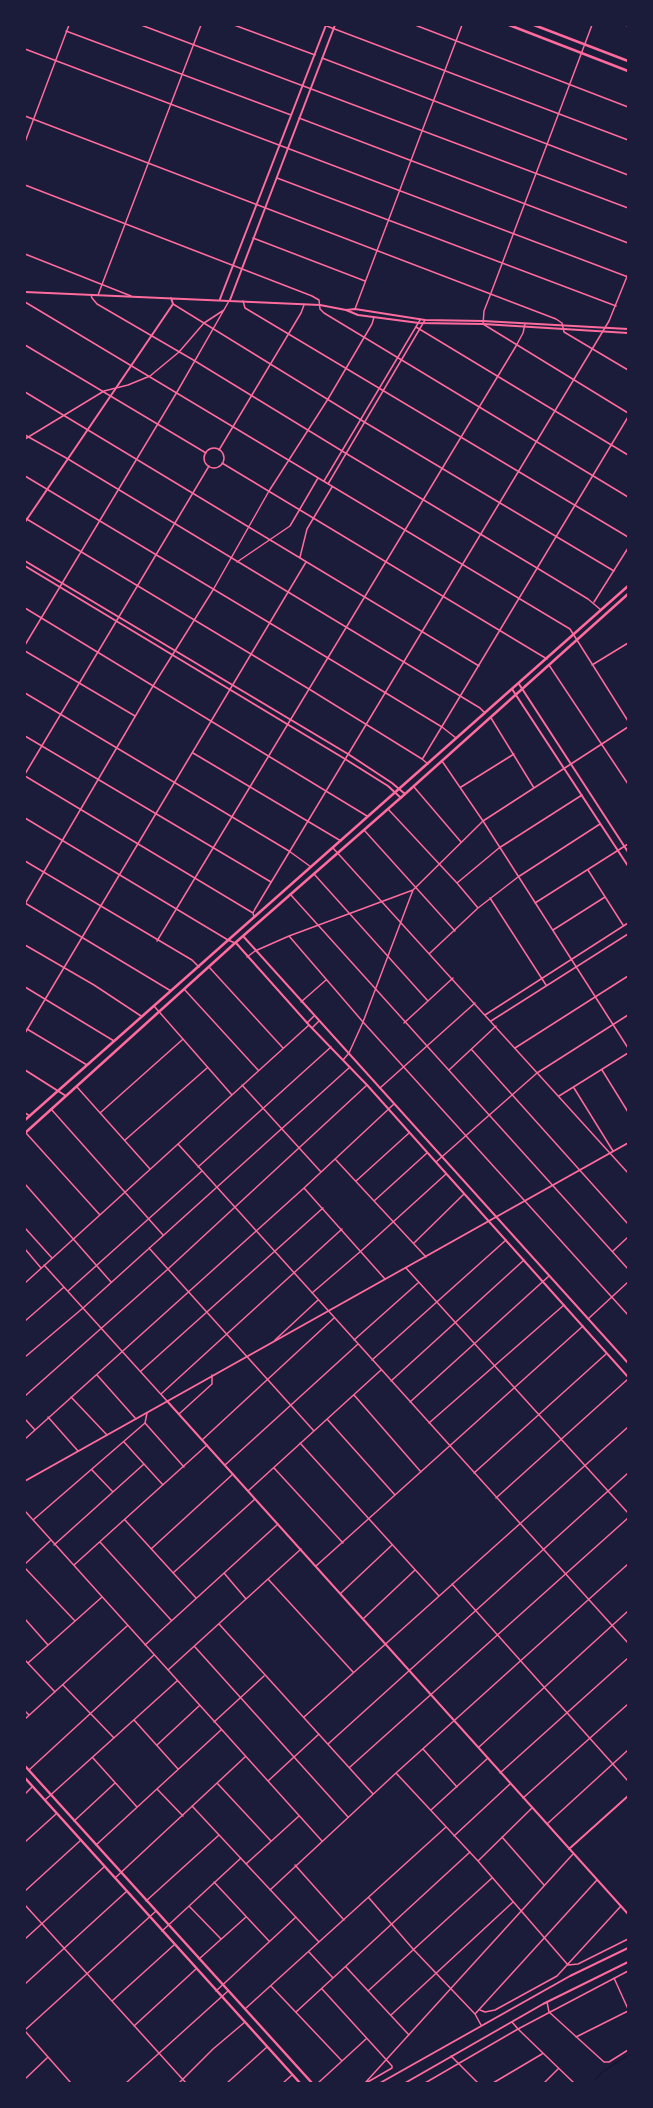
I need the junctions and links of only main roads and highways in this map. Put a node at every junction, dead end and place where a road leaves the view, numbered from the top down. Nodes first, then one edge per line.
1 (509, 25) edge
2 (534, 25) edge
3 (628, 61) edge
4 (628, 70) edge
5 (628, 586) edge
6 (628, 594) edge
7 (25, 1120) edge
8 (25, 1132) edge
9 (25, 1766) edge
10 (25, 1778) edge
11 (300, 2083) edge
12 (312, 2083) edge

1 - 4 main road
2 - 3 main road
5 - 7 main road
6 - 8 main road
9 - 12 main road
10 - 11 main road

